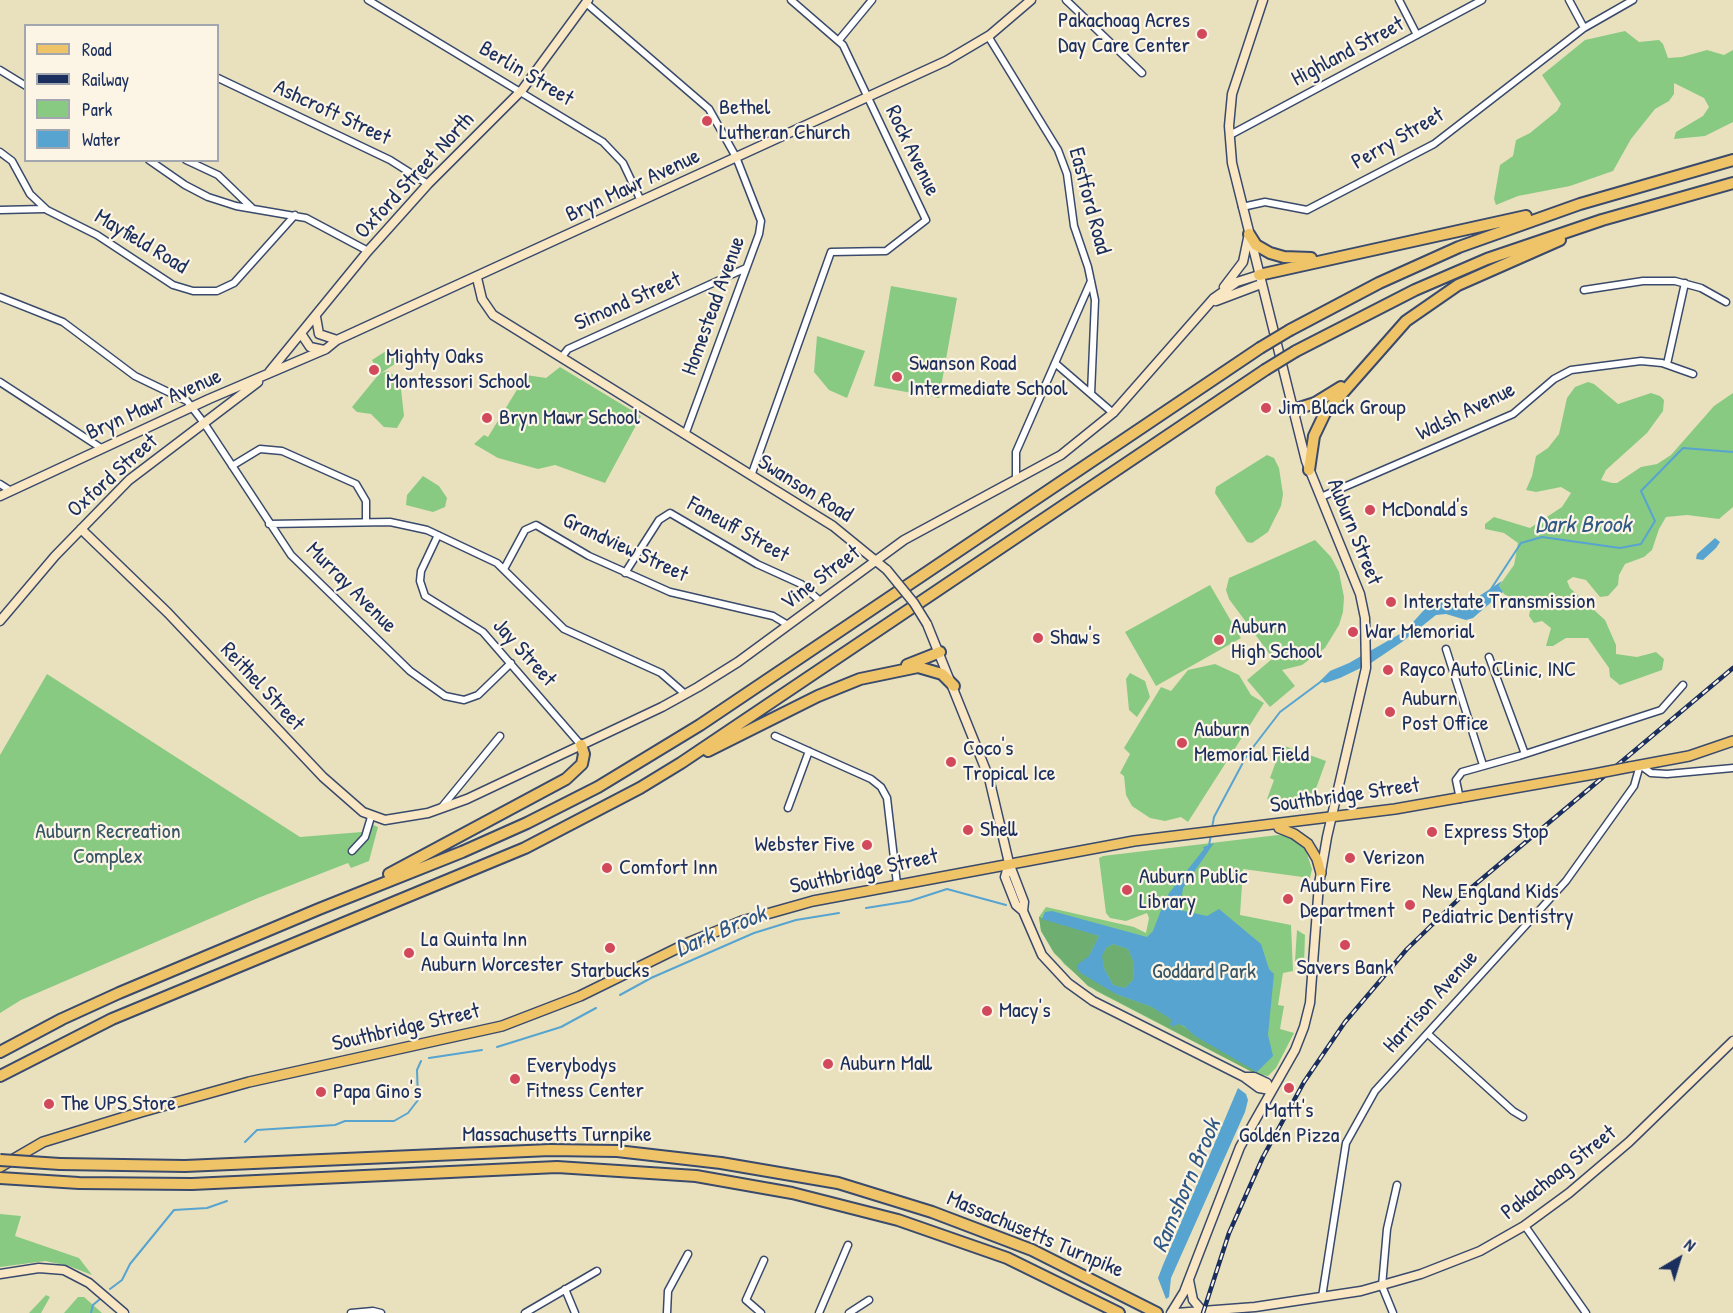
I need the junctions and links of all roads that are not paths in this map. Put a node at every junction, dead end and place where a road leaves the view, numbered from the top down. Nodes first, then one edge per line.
1 (368, 0) edge
2 (791, 0) edge
3 (872, 0) edge
4 (1030, 0) edge
5 (1066, 0) edge
6 (1263, 0) edge
7 (1399, 0) edge
8 (1482, 0) edge
9 (1569, 0) edge
10 (1633, 0) edge
11 (587, 1) edge
12 (1584, 28) junction
13 (1418, 35) junction
14 (988, 36) junction
15 (839, 40) junction
16 (0, 70) edge
17 (1142, 73) dead end
18 (219, 78) edge
19 (24, 85) edge
20 (521, 92) junction
21 (867, 98) junction
22 (1230, 135) junction
23 (0, 152) edge
24 (736, 157) junction
25 (1733, 160) edge
26 (152, 162) edge
27 (190, 162) edge
28 (1733, 183) edge
29 (429, 184) junction
30 (641, 201) junction
31 (1580, 204) junction
32 (1242, 207) junction
33 (252, 208) junction
34 (0, 210) edge
35 (47, 210) junction
36 (1622, 214) junction
37 (295, 215) junction
38 (1249, 234) junction
39 (368, 250) junction
40 (1342, 257) junction
41 (746, 268) junction
42 (477, 278) junction
43 (1260, 279) junction
44 (1091, 280) junction
45 (1685, 283) junction
46 (1584, 290) dead end
47 (1218, 294) junction
48 (0, 297) edge
49 (1726, 302) dead end
50 (316, 317) junction
51 (1189, 325) junction
52 (302, 334) junction
53 (337, 340) junction
54 (324, 350) junction
55 (561, 358) junction
56 (1055, 363) junction
57 (1668, 364) junction
58 (1361, 371) junction
59 (266, 374) junction
60 (1693, 374) dead end
61 (0, 382) edge
62 (1091, 394) junction
63 (192, 407) junction
64 (1293, 410) junction
65 (1113, 413) junction
66 (204, 423) junction
67 (685, 435) junction
68 (101, 448) junction
69 (232, 466) junction
70 (1309, 470) junction
71 (751, 476) junction
72 (1016, 480) junction
73 (0, 484) edge
74 (11, 491) junction
75 (0, 496) edge
76 (1321, 497) junction
77 (366, 522) junction
78 (269, 524) junction
79 (81, 529) junction
80 (438, 535) junction
81 (876, 559) junction
82 (504, 569) junction
83 (625, 573) junction
84 (820, 601) junction
85 (0, 621) edge
86 (788, 625) junction
87 (1446, 649) dead end
88 (940, 652) junction
89 (1489, 657) dead end
90 (511, 663) junction
91 (896, 670) junction
92 (1683, 685) dead end
93 (954, 687) junction
94 (685, 694) junction
95 (500, 736) dead end
96 (774, 736) dead end
97 (1733, 741) edge
98 (581, 745) junction
99 (809, 752) junction
100 (1525, 754) junction
101 (681, 764) junction
102 (1483, 765) junction
103 (1635, 766) junction
104 (1733, 768) edge
105 (1460, 800) junction
106 (788, 808) dead end
107 (438, 810) junction
108 (371, 817) junction
109 (1330, 819) junction
110 (1274, 826) junction
111 (352, 851) dead end
112 (1009, 863) junction
113 (1321, 873) junction
114 (897, 884) junction
115 (319, 909) junction
116 (1428, 1034) junction
117 (1733, 1041) edge
118 (0, 1052) edge
119 (0, 1076) edge
120 (1270, 1090) junction
121 (1523, 1117) dead end
122 (0, 1160) edge
123 (0, 1167) edge
124 (0, 1178) edge
125 (1397, 1185) dead end
126 (1525, 1226) junction
127 (848, 1245) dead end
128 (688, 1254) dead end
129 (764, 1260) dead end
130 (597, 1271) dead end
131 (0, 1274) edge
132 (1189, 1276) junction
133 (1382, 1286) junction
134 (565, 1289) junction
135 (1322, 1297) junction
136 (869, 1300) dead end
137 (1238, 1311) edge
138 (1204, 1312) edge
139 (124, 1313) edge
140 (351, 1313) edge
141 (381, 1313) edge
142 (525, 1313) edge
143 (575, 1313) edge
144 (667, 1313) edge
145 (761, 1313) edge
146 (819, 1313) edge
147 (849, 1313) edge
148 (1119, 1313) edge
149 (1157, 1313) edge
150 (1171, 1313) edge
151 (1176, 1313) edge
152 (1393, 1313) edge
153 (1586, 1313) edge

1 - 20 street, Berlin Street
2 - 15 street, Rock Avenue
3 - 15 street
4 - 14 street, Bryn Mawr Avenue
5 - 17 street
6 - 22 street, Auburn Street
7 - 13 street
8 - 13 street, Highland Street
9 - 12 street
10 - 12 street, Perry Street
11 - 20 street, Oxford Street North
11 - 24 street, Homestead Avenue
12 - 32 street, Perry Street
13 - 22 street, Highland Street
14 - 21 street, Bryn Mawr Avenue
14 - 44 street, Eastford Road
15 - 21 street, Rock Avenue
16 - 19 street
18 - 29 street, Ashcroft Street
20 - 29 street, Oxford Street North
20 - 30 street, Berlin Street
21 - 24 street, Bryn Mawr Avenue
21 - 71 street, Rock Avenue
22 - 32 street, Auburn Street
23 - 35 street
24 - 30 street, Bryn Mawr Avenue
24 - 41 street, Homestead Avenue
25 - 31 highway
26 - 33 street
27 - 33 street
28 - 36 highway
29 - 39 street, Oxford Street North
30 - 42 street, Bryn Mawr Avenue
31 - 40 highway
31 - 115 highway, bridge
32 - 38 street, Auburn Street
33 - 37 street
34 - 35 street
35 - 37 street, Mayfield Road
36 - 58 highway
36 - 101 highway, bridge
37 - 39 street
38 - 40 highway
38 - 43 street, Auburn Street
38 - 47 street
39 - 50 street, Oxford Street North
40 - 43 highway
41 - 55 street, Simond Street
41 - 67 street, Homestead Avenue
42 - 53 street, Bryn Mawr Avenue
42 - 55 street, Swanson Road
43 - 47 street, Vine Street
43 - 51 street, Vine Street
43 - 64 street, Auburn Street
44 - 56 street
44 - 62 street, Eastford Road
45 - 46 street
45 - 49 street
45 - 57 street
47 - 51 street, Vine Street
48 - 63 street, Murray Avenue
50 - 52 street, Oxford Street North
50 - 53 street
51 - 65 street, Vine Street
52 - 54 street
52 - 59 street, Oxford Street North
53 - 54 street, Bryn Mawr Avenue
54 - 59 street, Bryn Mawr Avenue
55 - 67 street, Swanson Road
56 - 62 street
56 - 72 street
57 - 60 street, Walsh Avenue
57 - 76 street, Walsh Avenue
58 - 64 highway
58 - 70 highway
59 - 63 street, Bryn Mawr Avenue
59 - 66 street, Oxford Street
61 - 68 street
62 - 65 street
63 - 66 street, Murray Avenue
63 - 68 street, Bryn Mawr Avenue
64 - 70 street, Auburn Street
65 - 72 street, Vine Street
66 - 69 street, Murray Avenue
66 - 79 street, Oxford Street
67 - 71 street, Swanson Road
68 - 74 street, Bryn Mawr Avenue
69 - 77 street
69 - 78 street, Murray Avenue
70 - 76 street, Auburn Street
71 - 81 street, Swanson Road
72 - 81 street, Vine Street
73 - 74 street
74 - 75 street, Bryn Mawr Avenue
76 - 109 street, Auburn Street
77 - 78 street
77 - 80 street
78 - 90 street, Murray Avenue
79 - 85 street, Oxford Street
79 - 108 street, Reithel Street
80 - 82 street
80 - 90 street, Jay Street
81 - 84 street, Vine Street
81 - 88 street, Swanson Road, bridge
82 - 83 street, Grandview Street
82 - 94 street
83 - 84 street, Faneuff Street
83 - 86 street, Grandview Street
84 - 86 street, Vine Street
86 - 94 street, Vine Street
87 - 102 street
88 - 91 highway
88 - 93 street, Swanson Road
89 - 100 street
90 - 98 street, Jay Street
91 - 93 highway
91 - 101 highway
92 - 100 street
93 - 112 street, Swanson Road
94 - 98 street, Vine Street
95 - 107 street
96 - 99 street
97 - 103 main road, Southbridge Street
98 - 107 street, Vine Street
98 - 115 highway
99 - 106 street
99 - 114 street
100 - 102 street
101 - 119 highway
102 - 105 street
103 - 104 street
103 - 105 main road, Southbridge Street, bridge
103 - 116 street, Harrison Avenue
105 - 109 main road, Southbridge Street
107 - 108 street
108 - 111 street
109 - 110 main road, Southbridge Street
109 - 113 street, Auburn Street
110 - 112 main road, Southbridge Street
110 - 113 main road
112 - 114 main road, Southbridge Street
112 - 120 street, Swanson Road
113 - 120 street, Auburn Street
114 - 123 main road, Southbridge Street
115 - 118 highway
116 - 121 street
116 - 135 street, Harrison Avenue
117 - 126 street, Pakachoag Street
120 - 132 street, Auburn Street
122 - 149 highway, Massachusetts Turnpike, bridge
124 - 148 highway, Massachusetts Turnpike
125 - 133 street
126 - 133 street, Pakachoag Street
126 - 153 street
127 - 146 street
128 - 144 street
129 - 145 street
130 - 134 street
131 - 139 street
132 - 138 street
132 - 150 street, Auburn Street
133 - 135 street, Pakachoag Street
133 - 152 street
134 - 142 street
134 - 143 street
135 - 137 street, Pakachoag Street
136 - 147 street
137 - 138 street, Pakachoag Street
138 - 151 street, Pakachoag Street
140 - 141 street

